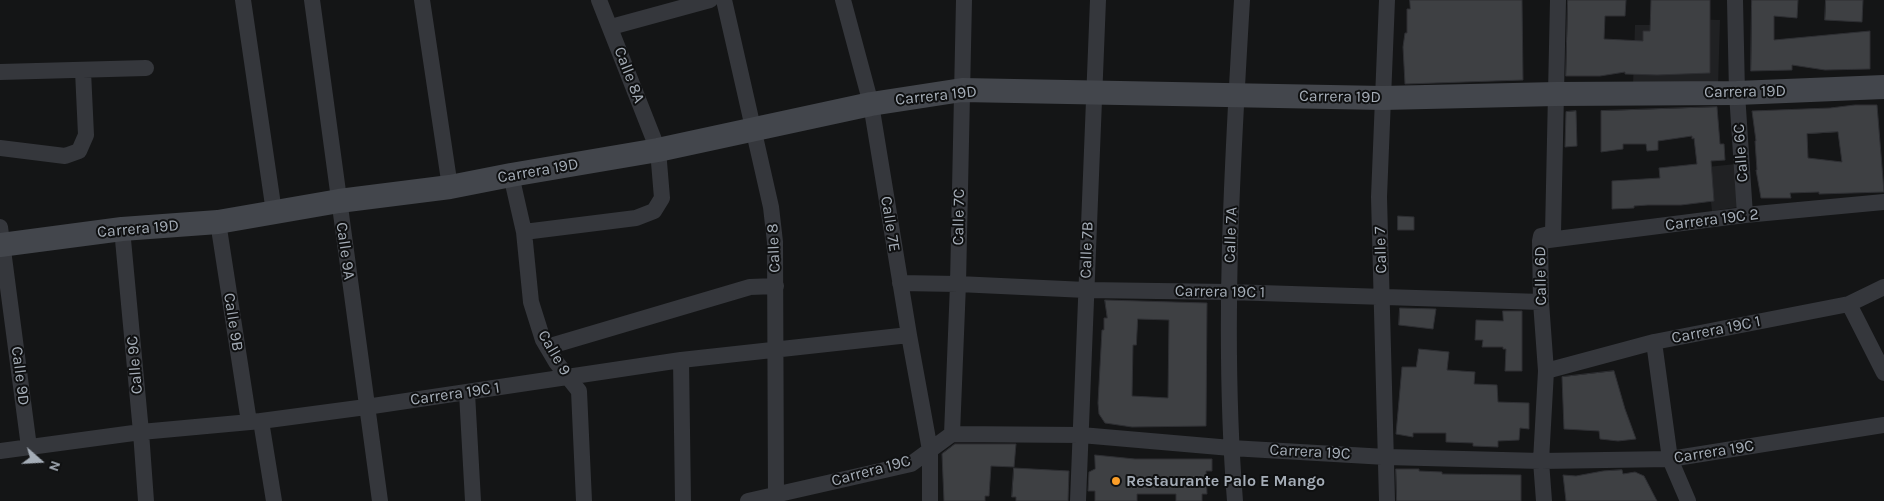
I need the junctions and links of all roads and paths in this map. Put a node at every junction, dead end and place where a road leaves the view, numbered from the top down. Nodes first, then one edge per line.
1 (243, 0) edge
2 (312, 0) edge
3 (422, 0) edge
4 (600, 0) edge
5 (710, 0) edge
6 (724, 0) edge
7 (844, 0) edge
8 (964, 0) edge
9 (1098, 0) edge
10 (1242, 0) edge
11 (1387, 0) edge
12 (1558, 0) edge
13 (1735, 0) edge
14 (611, 27) junction
15 (146, 68) dead end
16 (83, 71) junction
17 (0, 72) edge
18 (1884, 87) edge
19 (962, 90) junction
20 (1737, 92) junction
21 (1093, 94) junction
22 (1556, 94) junction
23 (1236, 96) junction
24 (1384, 98) junction
25 (871, 104) junction
26 (753, 130) junction
27 (0, 148) edge
28 (658, 150) junction
29 (511, 175) junction
30 (450, 187) junction
31 (339, 201) junction
32 (1884, 202) edge
33 (274, 212) junction
34 (1745, 215) junction
35 (218, 222) junction
36 (122, 230) junction
37 (524, 232) junction
38 (1, 239) edge
39 (1540, 241) junction
40 (900, 283) junction
41 (958, 284) junction
42 (776, 286) junction
43 (1884, 287) edge
44 (1086, 290) junction
45 (1229, 292) junction
46 (1382, 297) junction
47 (1541, 302) junction
48 (1849, 304) junction
49 (909, 336) junction
50 (1654, 342) junction
51 (547, 347) junction
52 (777, 348) junction
53 (681, 360) junction
54 (1546, 371) junction
55 (1884, 373) edge
56 (568, 378) junction
57 (466, 393) junction
58 (366, 408) junction
59 (255, 422) junction
60 (1884, 425) edge
61 (141, 432) junction
62 (952, 434) junction
63 (1081, 435) junction
64 (29, 447) junction
65 (1231, 448) junction
66 (930, 450) junction
67 (0, 451) edge
68 (1386, 457) junction
69 (1670, 459) junction
70 (1541, 461) junction
71 (776, 498) edge
72 (146, 501) edge
73 (274, 501) edge
74 (380, 501) edge
75 (473, 501) edge
76 (584, 501) edge
77 (683, 501) edge
78 (748, 501) edge
79 (930, 501) edge
80 (1078, 501) edge
81 (1235, 501) edge
82 (1387, 501) edge
83 (1544, 501) edge
84 (1688, 501) edge

1 - 33 street
2 - 31 street, Calle 9A
3 - 30 street
4 - 14 street, Calle 8A
5 - 14 street
6 - 26 street, Calle 8
7 - 25 street, Calle 7E
8 - 19 street, Calle 7C
9 - 21 street, Calle 7B
10 - 23 street, Calle 7A
11 - 24 street, Calle 7
12 - 22 street, Calle 6D
13 - 20 street, Calle 6C
14 - 28 street, Calle 8A
15 - 16 street
16 - 17 street
16 - 27 street
18 - 20 street, Carrera 19D
19 - 21 street, Carrera 19D
19 - 25 street, Carrera 19D
19 - 41 street, Calle 7C
20 - 22 street, Carrera 19D
20 - 34 street, Calle 6C
21 - 23 street, Carrera 19D
21 - 44 street, Calle 7B
22 - 24 street, Carrera 19D
22 - 39 street, Calle 6D
23 - 24 street, Carrera 19D
23 - 45 street, Calle 7A
24 - 46 street, Calle 7
25 - 26 street, Carrera 19D
25 - 40 street, Calle 7E
26 - 28 street, Carrera 19D
26 - 42 street, Calle 8
28 - 29 street, Carrera 19D
28 - 37 street, Calle 8A
29 - 30 street, Carrera 19D
29 - 37 street, Calle 9
30 - 31 street, Carrera 19D
31 - 33 street, Carrera 19D
31 - 58 street, Calle 9A
32 - 34 street, Carrera 19C 2
33 - 35 street, Carrera 19D
34 - 39 street, Carrera 19C 2
35 - 36 street, Carrera 19D
35 - 59 street, Calle 9B
36 - 38 street, Carrera 19D
36 - 61 street, Calle 9C
37 - 51 street, Calle 9
38 - 64 street, Calle 9D
39 - 47 street, Calle 6D
40 - 41 street, Carrera 19C 1
40 - 49 street, Calle 7E
41 - 44 street, Carrera 19C 1
41 - 62 street, Calle 7C
42 - 51 street
42 - 52 street, Calle 8
43 - 48 street, Carrera 19C 1
44 - 45 street, Carrera 19C 1
44 - 63 street, Calle 7B
45 - 46 street, Carrera 19C 1
45 - 65 street, Calle 7A
46 - 47 street, Carrera 19C 1
46 - 68 street, Calle 7
47 - 54 street, Calle 6D
48 - 50 street, Carrera 19C 1
48 - 55 street
49 - 52 street, Carrera 19C 1
49 - 66 street, Calle 7E
50 - 54 street, Carrera 19C 1
50 - 69 street
51 - 56 street, Calle 9
52 - 53 street, Carrera 19C 1
52 - 71 street, Calle 8
53 - 56 street, Carrera 19C 1
53 - 77 street
54 - 70 street, Calle 6D
56 - 57 street, Carrera 19C 1
56 - 76 street, Calle 9
57 - 58 street, Carrera 19C 1
57 - 75 street
58 - 59 street, Carrera 19C 1
58 - 74 street, Calle 9A
59 - 61 street, Carrera 19C 1
59 - 73 street, Calle 9B
60 - 69 street, Carrera 19C
61 - 64 street, Carrera 19C 1
61 - 72 street, Calle 9C
62 - 63 street, Carrera 19C
62 - 66 street, Carrera 19C
63 - 65 street, Carrera 19C
63 - 80 street, Calle 7B
64 - 67 street, Carrera 19C 1
65 - 68 street, Carrera 19C
65 - 81 street, Calle 7A
66 - 71 street, Carrera 19C
66 - 79 street
68 - 70 street, Carrera 19C
68 - 82 street, Calle 7
69 - 70 street, Carrera 19C
69 - 84 street
70 - 83 street, Calle 6D
71 - 78 street, Carrera 19C

